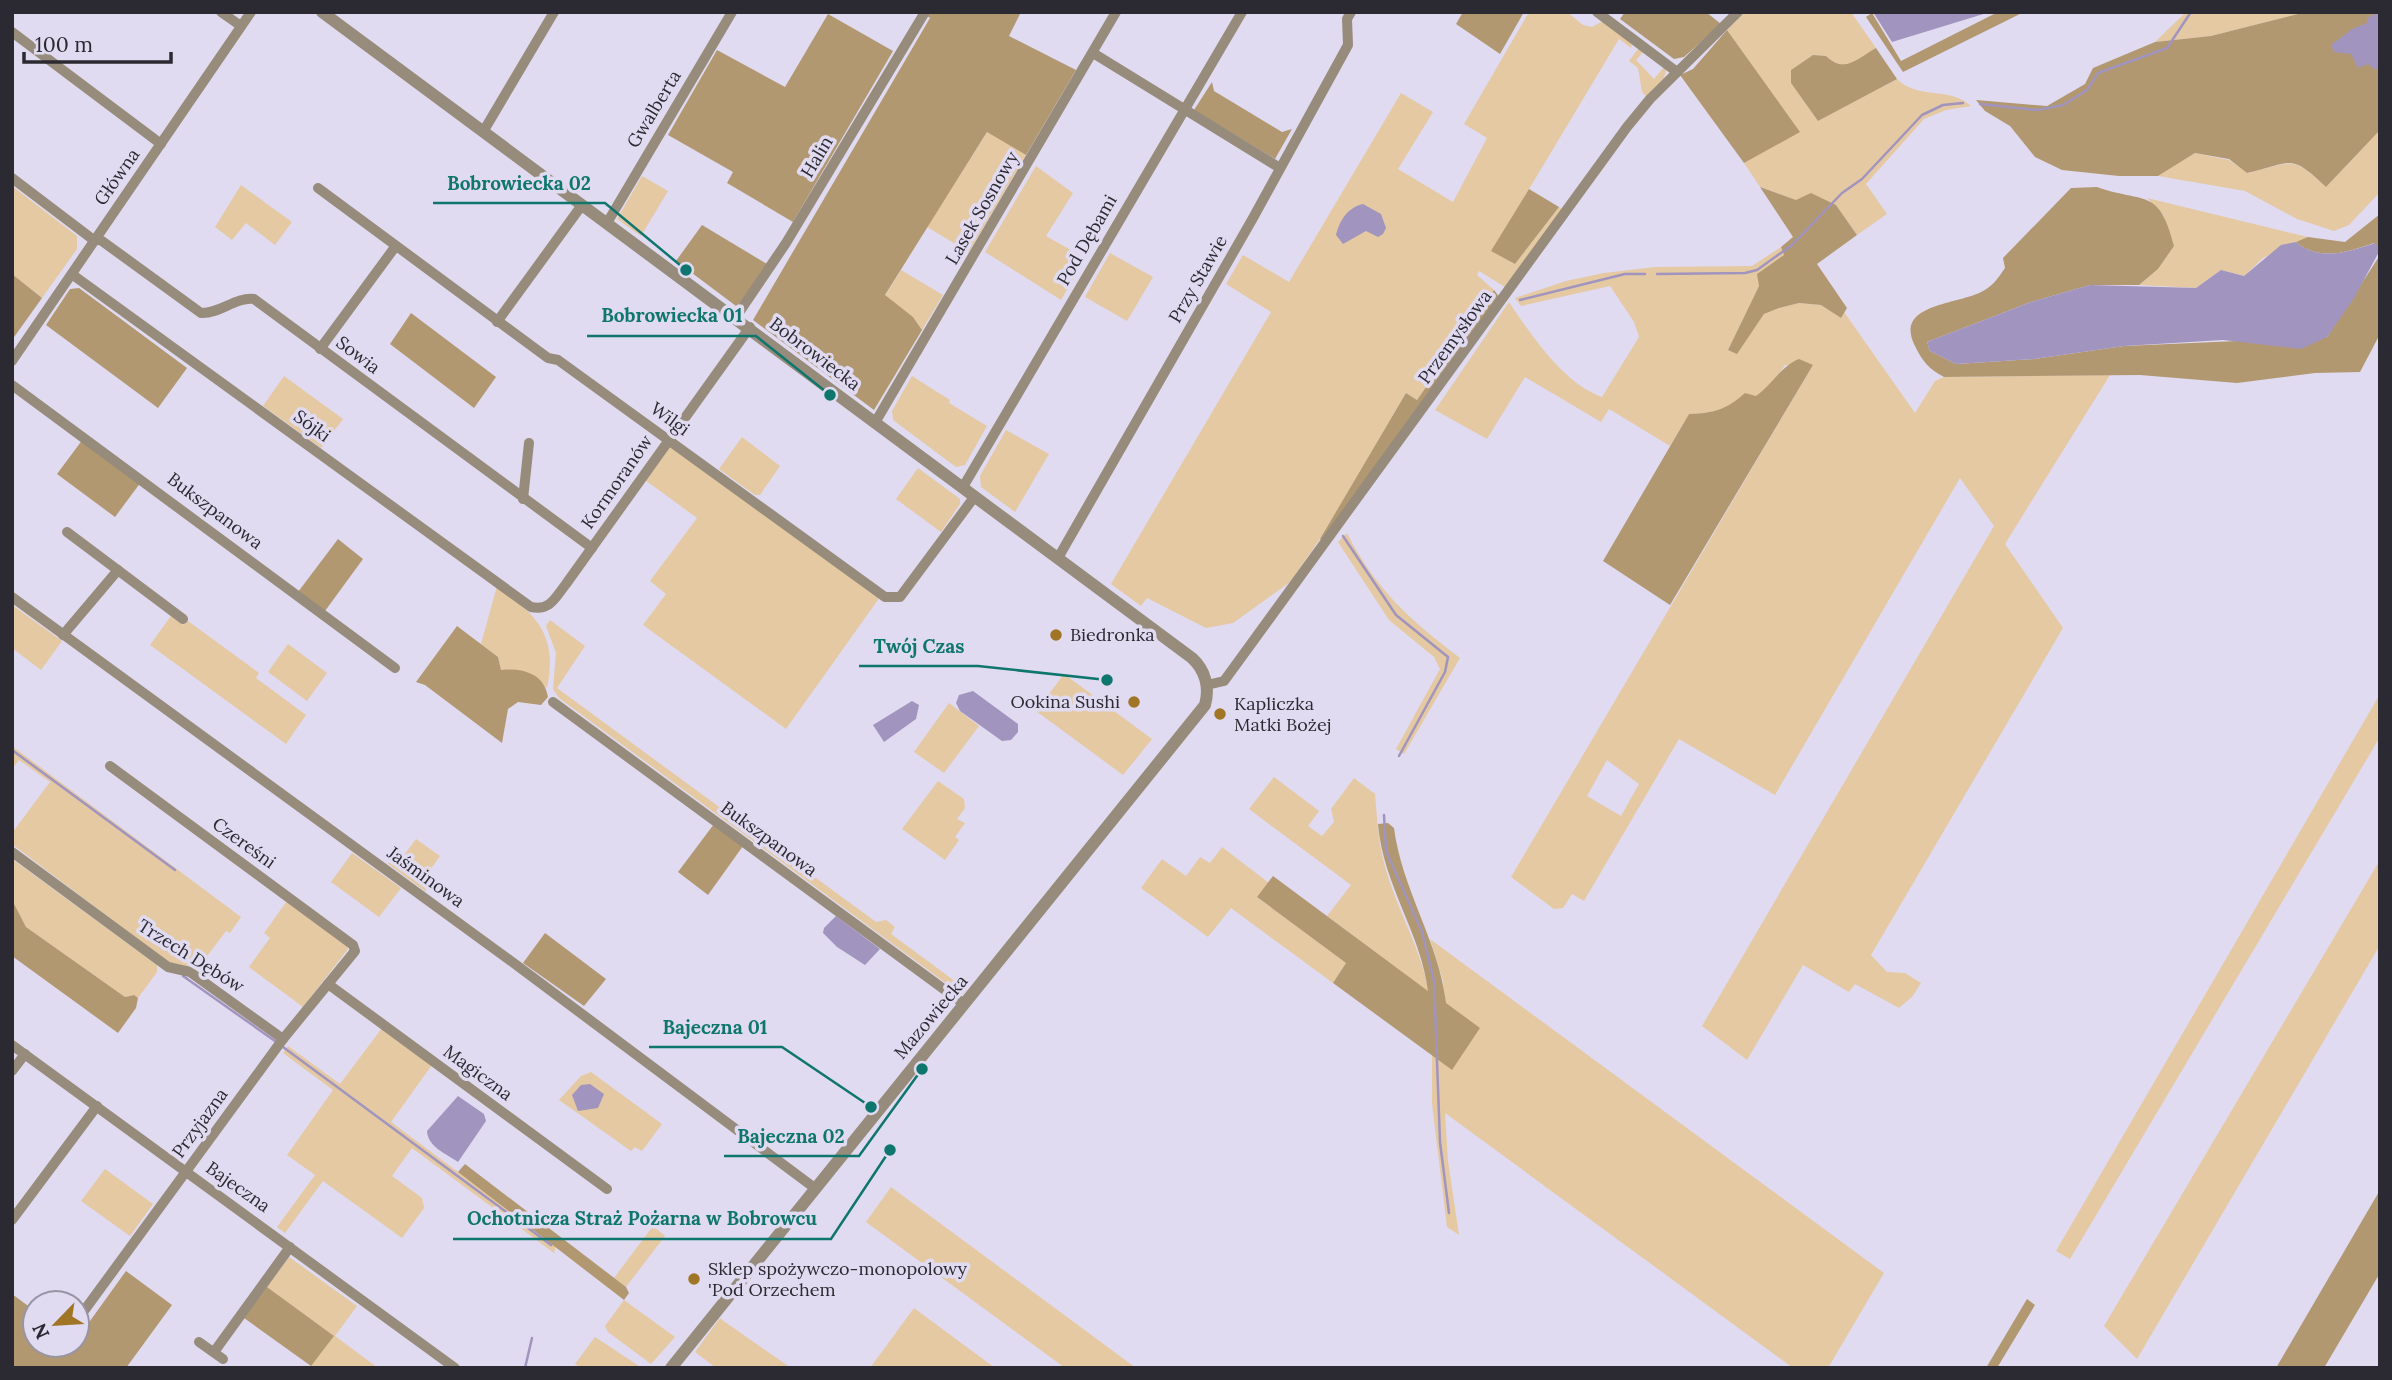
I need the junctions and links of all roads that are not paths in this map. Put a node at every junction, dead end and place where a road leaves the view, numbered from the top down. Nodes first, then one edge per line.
1 (221, 12) edge
2 (251, 12) edge
3 (322, 12) edge
4 (554, 12) edge
5 (732, 12) edge
6 (925, 12) edge
7 (1116, 12) edge
8 (1242, 12) edge
9 (1351, 12) edge
10 (1597, 12) edge
11 (1738, 12) edge
12 (241, 26) junction
13 (12, 32) edge
14 (1093, 53) junction
15 (1677, 72) junction
16 (1183, 111) junction
17 (483, 132) junction
18 (162, 144) junction
19 (1280, 168) junction
20 (12, 178) edge
21 (318, 188) dead end
22 (582, 205) junction
23 (607, 223) junction
24 (96, 238) junction
25 (395, 247) junction
26 (73, 275) junction
27 (736, 317) junction
28 (498, 321) junction
29 (750, 327) junction
30 (320, 349) junction
31 (12, 361) edge
32 (12, 385) edge
33 (876, 421) junction
34 (669, 439) junction
35 (529, 443) dead end
36 (962, 487) junction
37 (975, 496) junction
38 (523, 499) junction
39 (66, 532) dead end
40 (592, 548) junction
41 (1058, 558) junction
42 (118, 570) junction
43 (12, 597) edge
44 (531, 607) joint
45 (183, 619) dead end
46 (63, 635) junction
47 (395, 668) dead end
48 (1207, 685) junction
49 (553, 702) dead end
50 (110, 765) dead end
51 (12, 852) edge
52 (355, 951) joint
53 (328, 984) junction
54 (964, 1004) junction
55 (283, 1039) junction
56 (12, 1045) edge
57 (25, 1054) junction
58 (12, 1071) edge
59 (97, 1106) junction
60 (186, 1172) junction
61 (607, 1189) dead end
62 (816, 1189) junction
63 (12, 1220) edge
64 (290, 1247) junction
65 (91, 1301) edge
66 (199, 1342) dead end
67 (455, 1368) edge
68 (671, 1368) edge

1 - 12 street
2 - 12 street, Główna
3 - 17 street, Bobrowiecka
4 - 17 street
5 - 23 street, Gwalberta
6 - 27 street, Halin
7 - 14 street, Lasek Sosnowy
8 - 16 street, Pod Dębami
9 - 19 street, Przy Stawie
10 - 15 street
11 - 15 street, Przemysłowa
12 - 18 street, Główna
13 - 18 street
14 - 16 street
14 - 33 street, Lasek Sosnowy
15 - 48 street, Przemysłowa
16 - 19 street
16 - 36 street, Pod Dębami
17 - 22 street, Bobrowiecka
18 - 24 street, Główna
19 - 41 street, Przy Stawie
20 - 24 street
21 - 25 street, Wilgi
22 - 23 street, Bobrowiecka
22 - 28 street
23 - 27 street, Bobrowiecka
24 - 26 street, Główna
24 - 30 street, Sowia
25 - 28 street, Wilgi
25 - 30 street
26 - 31 street, Główna
26 - 44 street, Sójki
27 - 29 street, Bobrowiecka
28 - 34 street, Wilgi
29 - 33 street, Bobrowiecka
29 - 34 street, Kormoranów
30 - 38 street, Sowia
32 - 47 street, Bukszpanowa
33 - 36 street, Bobrowiecka
34 - 37 street, Wilgi
34 - 40 street, Kormoranów
35 - 38 street
36 - 37 street, Bobrowiecka
37 - 41 street, Bobrowiecka
38 - 40 street, Sowia
39 - 42 street
40 - 44 street, Kormoranów
41 - 48 street, Bobrowiecka
42 - 45 street
42 - 46 street
43 - 46 street, Jaśminowa
46 - 62 street, Jaśminowa
48 - 54 street, Mazowiecka
49 - 54 street, Bukszpanowa
50 - 52 street, Czereśni
51 - 55 street, Trzech Dębów
52 - 53 street, Przyjazna
53 - 55 street, Przyjazna
53 - 61 street, Magiczna
54 - 62 street, Mazowiecka
55 - 60 street, Przyjazna
56 - 57 street, Bajeczna
57 - 58 street
57 - 59 street, Bajeczna
59 - 60 street, Bajeczna
59 - 63 street
60 - 64 street, Bajeczna
60 - 65 street, Przyjazna
62 - 68 street, Mazowiecka
64 - 66 street
64 - 67 street, Bajeczna

